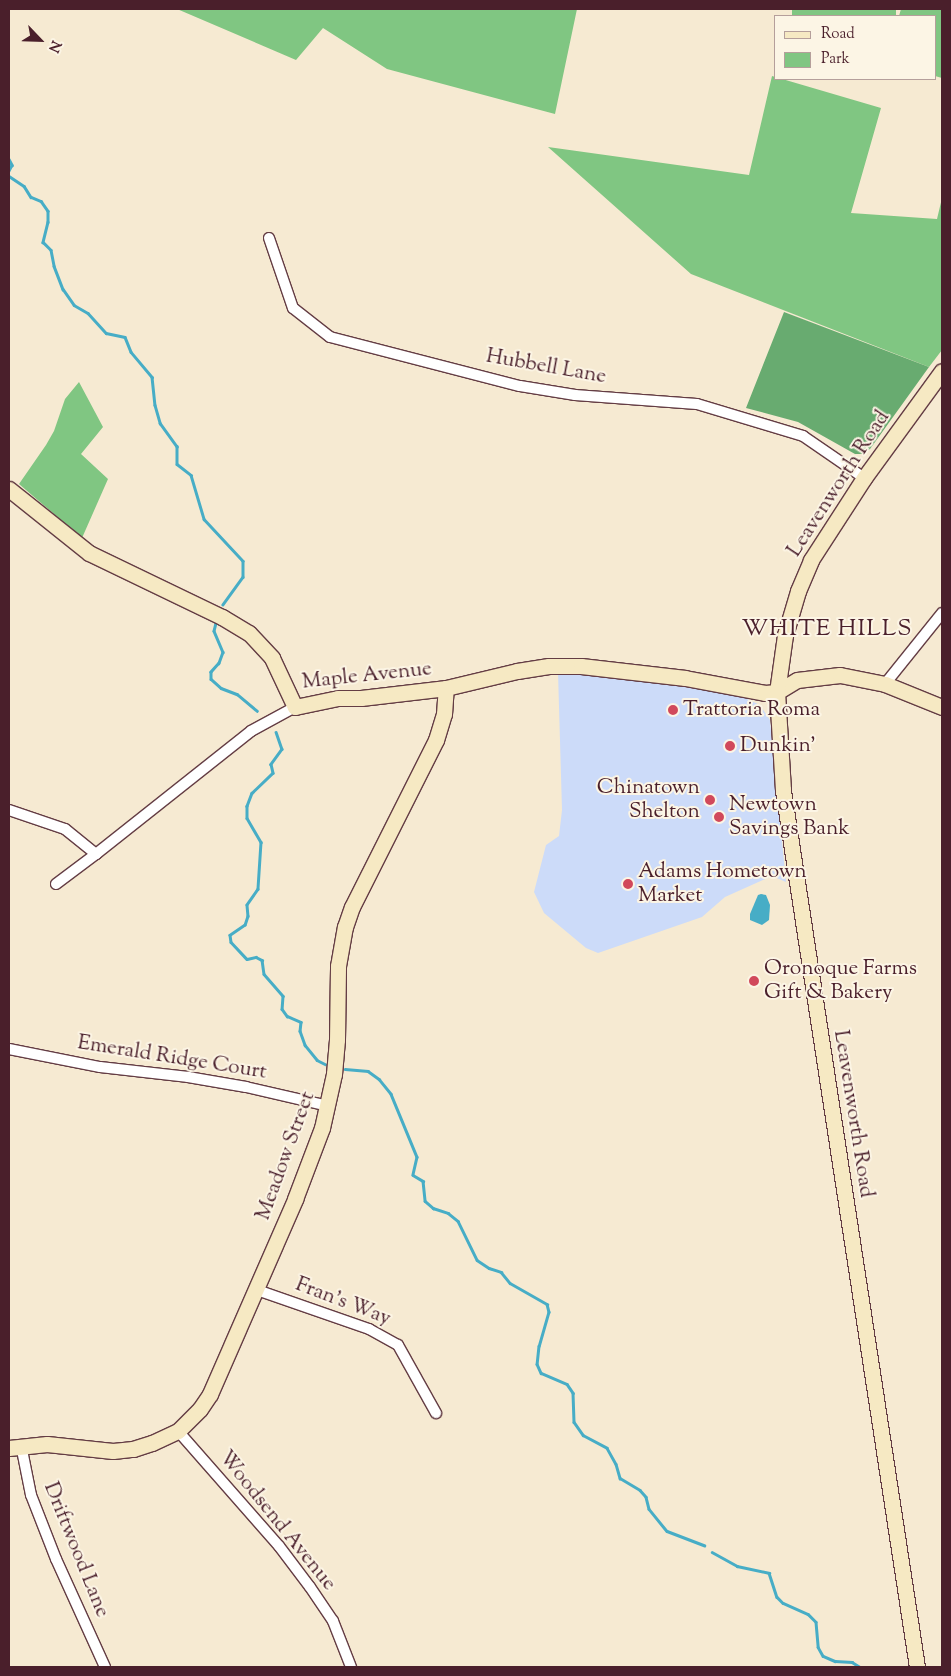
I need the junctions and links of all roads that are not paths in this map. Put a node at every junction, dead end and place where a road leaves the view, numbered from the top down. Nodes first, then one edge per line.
1 (269, 238) dead end
2 (942, 371) edge
3 (864, 478) junction
4 (9, 489) edge
5 (942, 612) edge
6 (885, 684) junction
7 (446, 688) junction
8 (777, 692) junction
9 (296, 706) junction
10 (942, 707) edge
11 (9, 810) edge
12 (96, 854) junction
13 (56, 884) dead end
14 (9, 1049) edge
15 (328, 1106) junction
16 (257, 1290) junction
17 (436, 1413) dead end
18 (178, 1431) junction
19 (15, 1446) edge
20 (106, 1667) edge
21 (351, 1667) edge
22 (917, 1667) edge

1 - 3 street, Hubbell Lane
2 - 3 main road, Leavenworth Road
3 - 8 main road, Leavenworth Road
4 - 9 main road, Maple Avenue
5 - 6 street
6 - 8 main road
6 - 10 main road
7 - 8 main road, Maple Avenue
7 - 9 main road, Maple Avenue
7 - 15 main road, Meadow Street
8 - 22 main road, Leavenworth Road
9 - 12 street
11 - 12 street
12 - 13 street
14 - 15 street, Emerald Ridge Court
15 - 16 main road, Meadow Street
16 - 17 street, Fran's Way
16 - 18 main road, Meadow Street
18 - 19 main road, Meadow Street
18 - 21 street, Woodsend Avenue
19 - 20 street, Driftwood Lane

